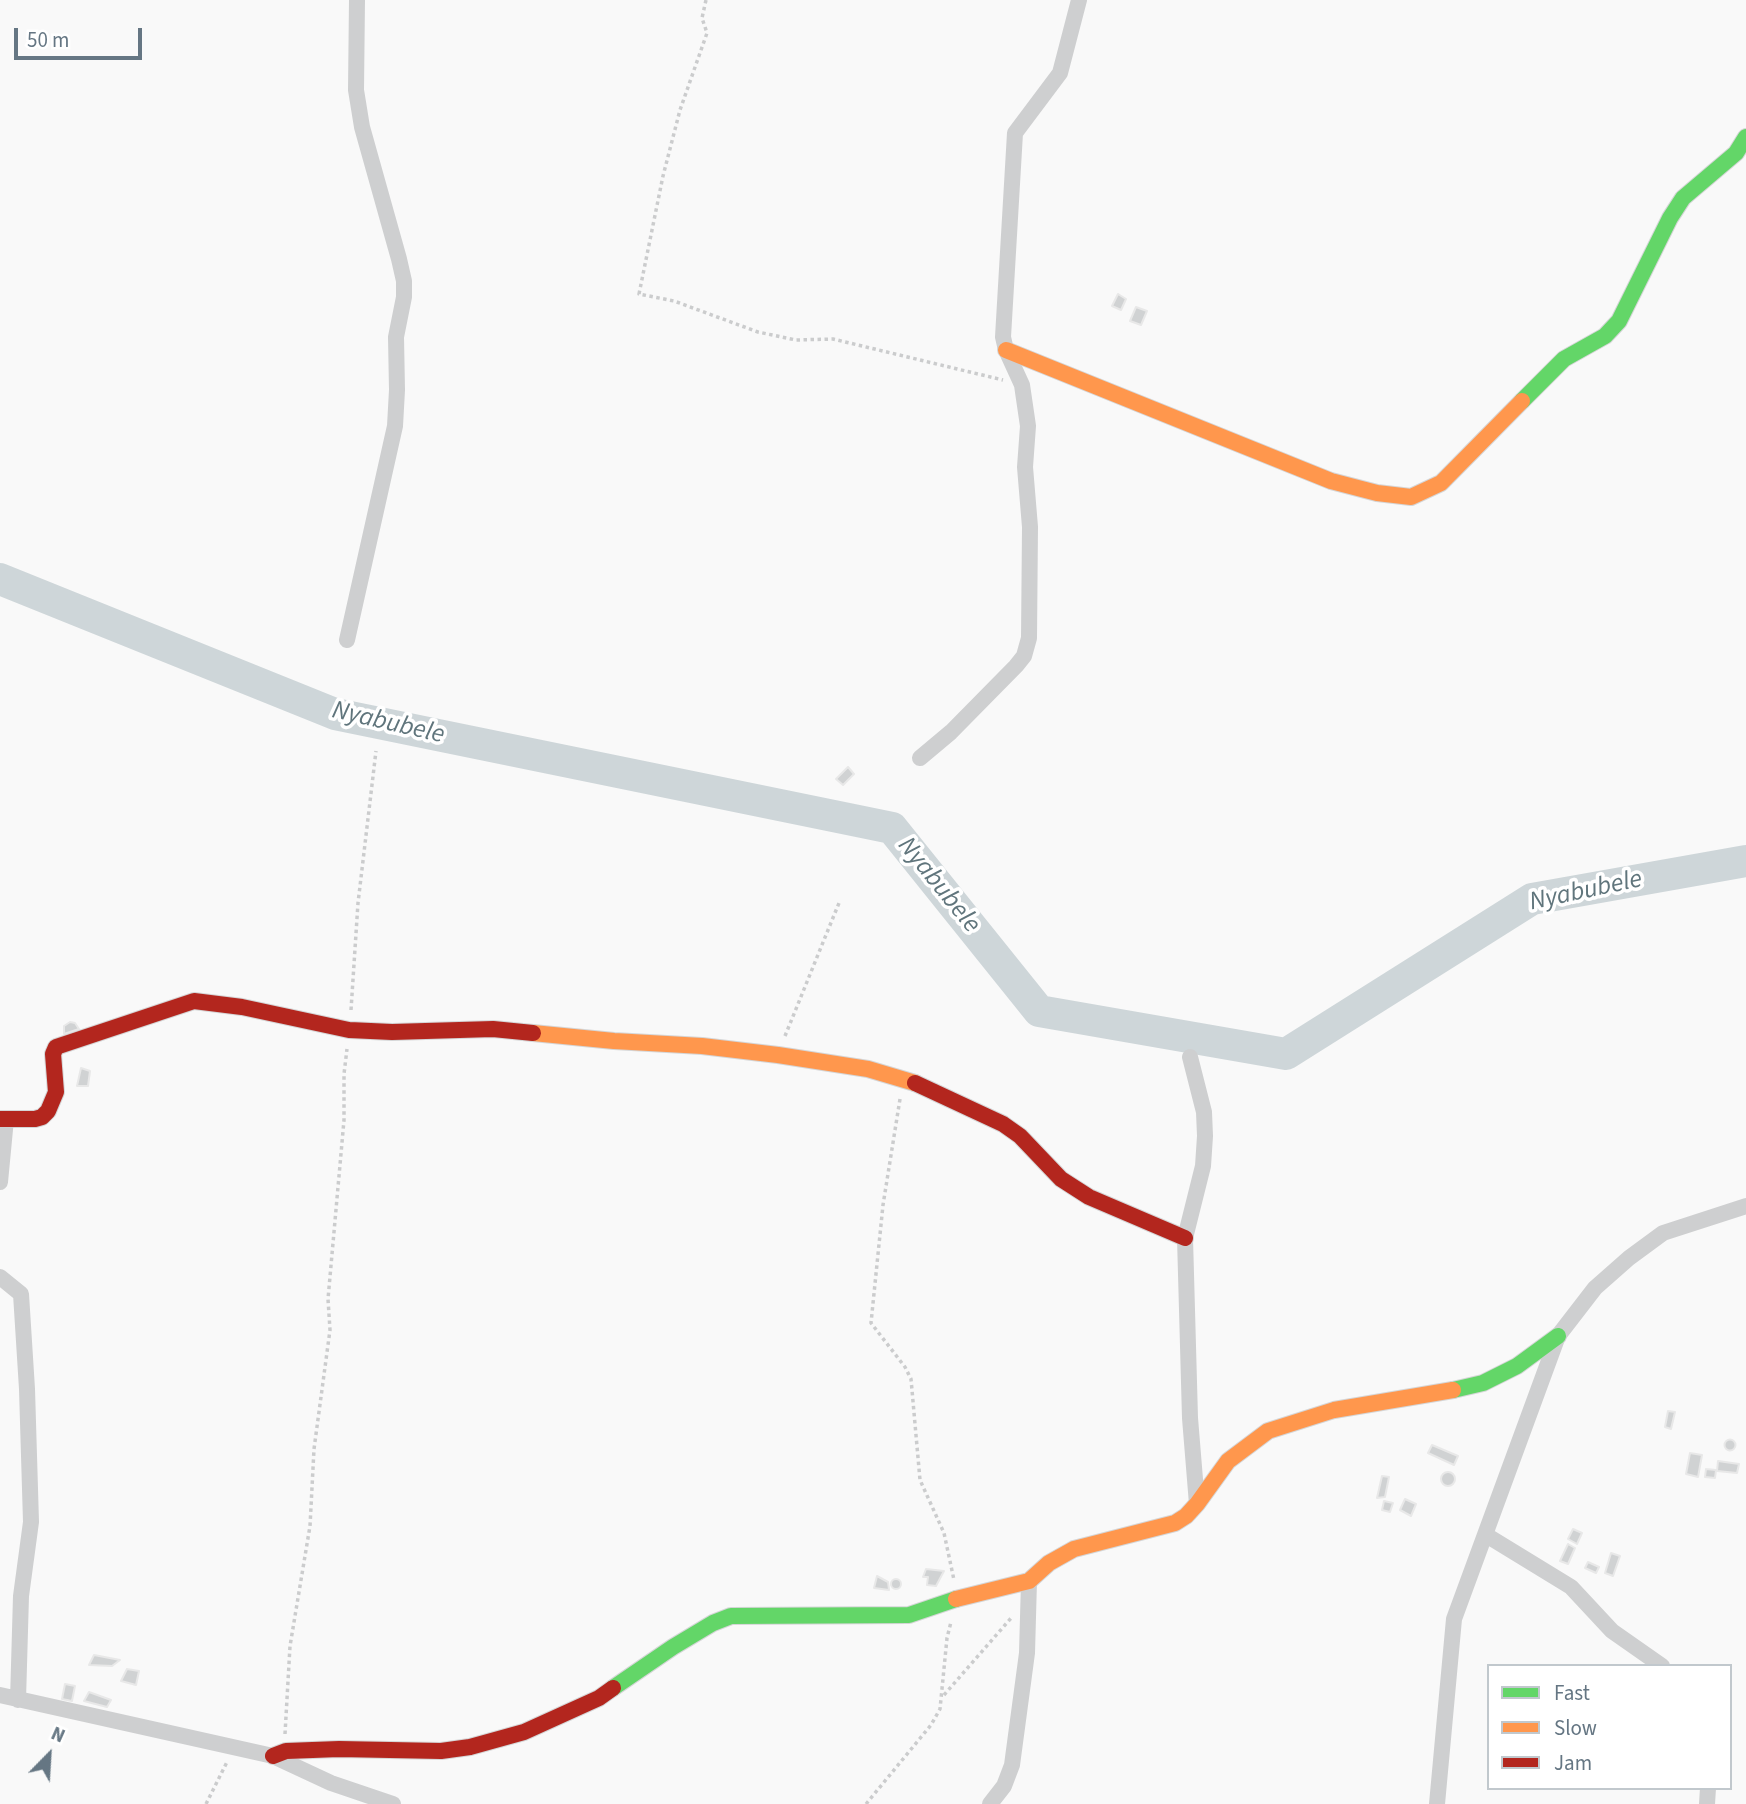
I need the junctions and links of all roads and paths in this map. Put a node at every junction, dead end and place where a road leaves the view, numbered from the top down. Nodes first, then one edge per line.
1 (357, 0) edge
2 (706, 0) edge
3 (1079, 0) edge
4 (1746, 137) edge
5 (1006, 350) junction
6 (1022, 385) junction
7 (347, 640) dead end
8 (376, 751) dead end
9 (920, 758) dead end
10 (839, 903) dead end
11 (349, 1030) junction
12 (778, 1055) junction
13 (1190, 1057) dead end
14 (903, 1080) junction
15 (3, 1119) edge
16 (0, 1182) edge
17 (1746, 1206) edge
18 (1185, 1238) junction
19 (0, 1277) edge
20 (1558, 1336) junction
21 (1197, 1504) junction
22 (1486, 1535) junction
23 (1029, 1588) junction
24 (957, 1599) junction
25 (1659, 1664) edge
26 (0, 1696) edge
27 (942, 1697) junction
28 (18, 1700) junction
29 (0, 1710) edge
30 (238, 1747) junction
31 (279, 1754) junction
32 (206, 1804) edge
33 (393, 1804) edge
34 (866, 1804) edge
35 (990, 1804) edge
36 (1437, 1804) edge

1 - 7 street
2 - 6 path
3 - 5 street
4 - 5 street
5 - 6 street
6 - 9 street
8 - 11 path
10 - 12 path
11 - 12 street
11 - 15 street
11 - 31 path
12 - 14 street
13 - 18 street
14 - 18 street
14 - 24 path
15 - 16 street
17 - 20 street
18 - 21 street
19 - 28 street
20 - 21 street
20 - 22 street
21 - 23 street
22 - 25 street
22 - 36 street
23 - 24 street
23 - 27 path
23 - 35 street
24 - 27 path
24 - 31 street
26 - 28 street
26 - 29 street
27 - 34 path
28 - 30 street
30 - 31 street
30 - 32 path
31 - 33 street

